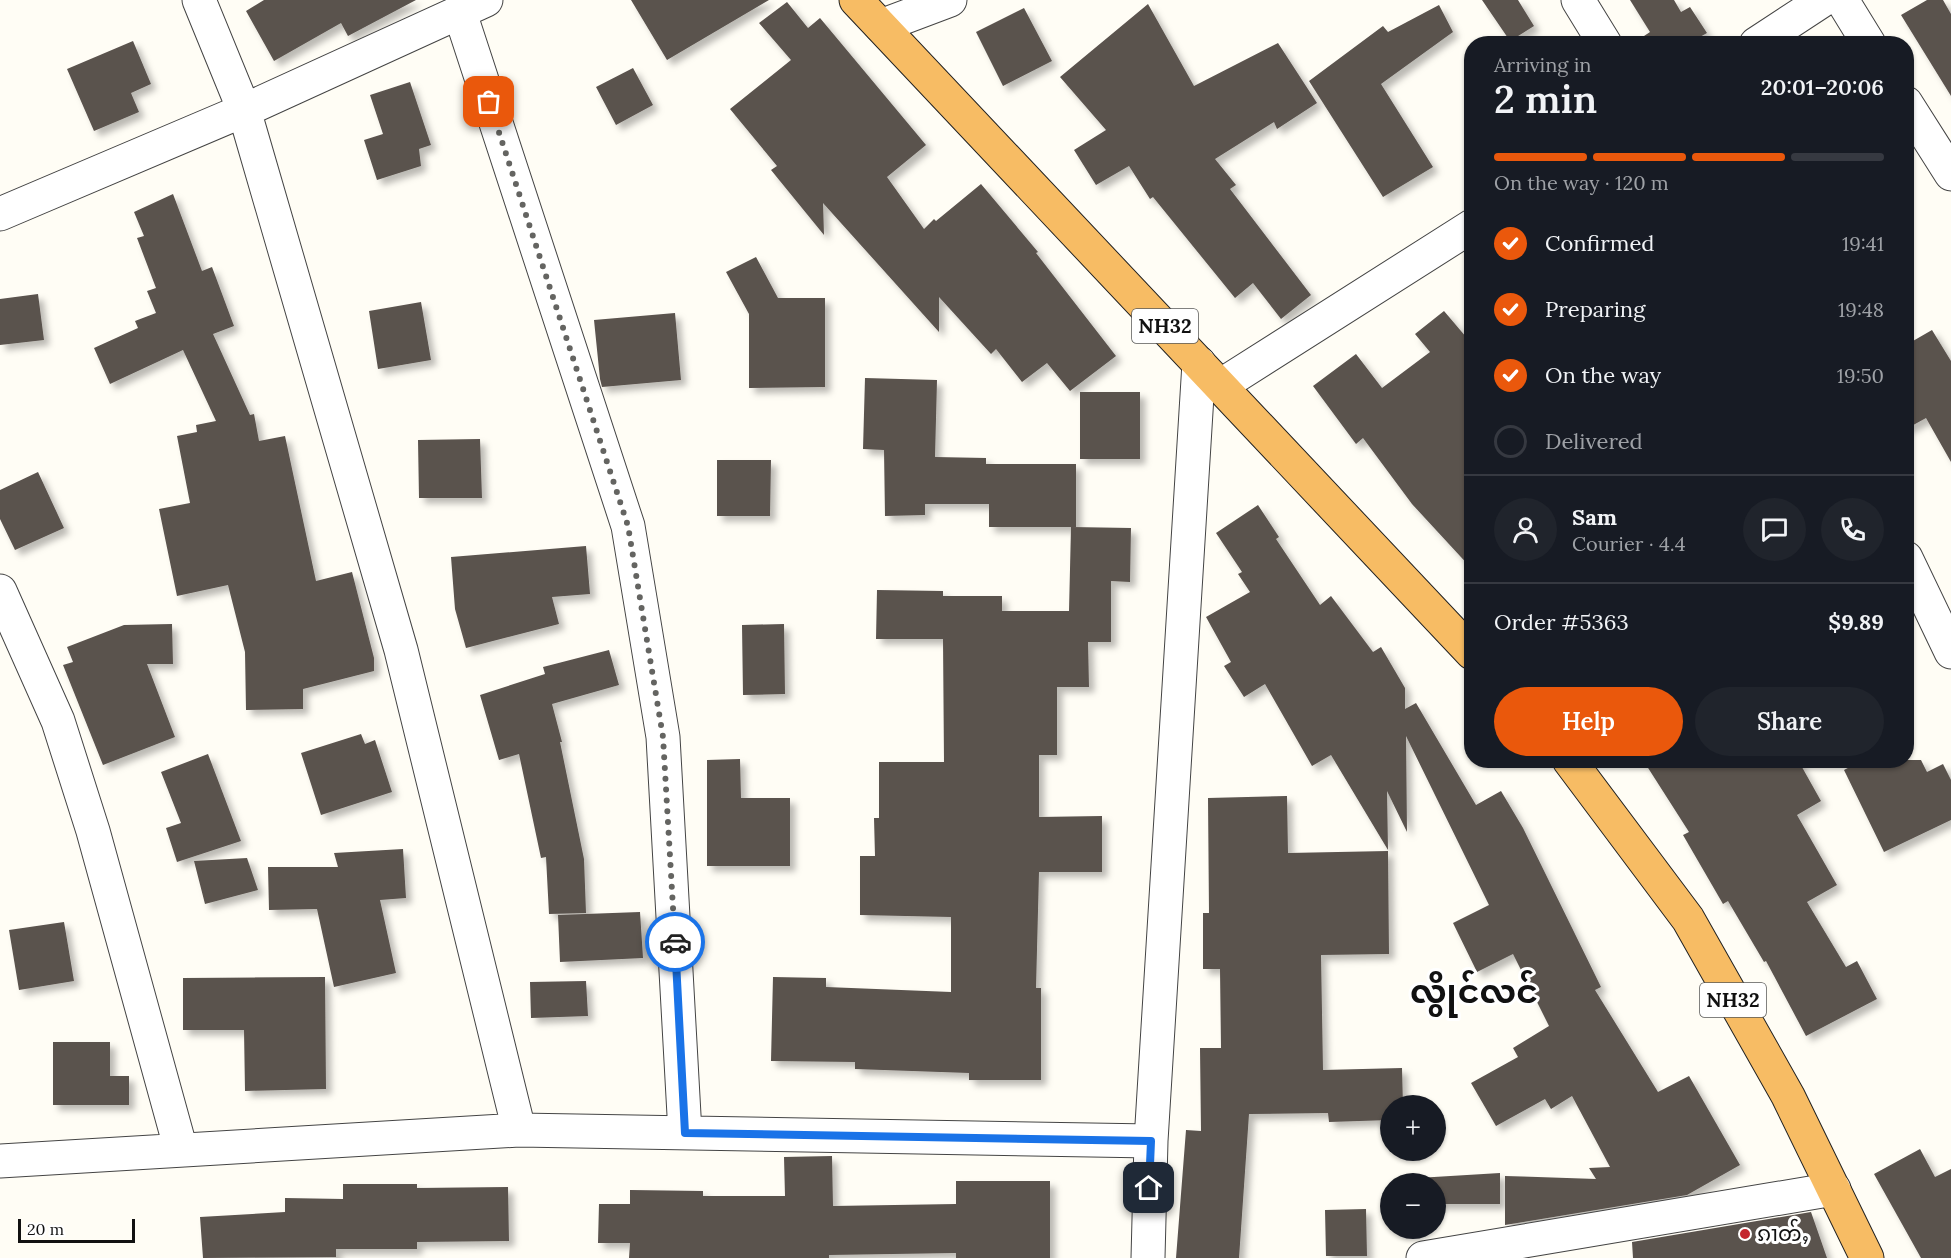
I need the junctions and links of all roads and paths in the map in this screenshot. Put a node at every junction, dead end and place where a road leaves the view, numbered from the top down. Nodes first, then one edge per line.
1 (199, 0) edge
2 (856, 0) edge
3 (950, 0) edge
4 (1578, 0) edge
5 (1823, 0) edge
6 (1842, 0) edge
7 (473, 7) edge
8 (881, 26) junction
9 (1600, 36) edge
10 (1768, 36) edge
11 (1864, 36) edge
12 (244, 110) junction
13 (1914, 116) edge
14 (1951, 174) edge
15 (0, 214) edge
16 (1464, 231) edge
17 (1209, 374) junction
18 (1914, 575) edge
19 (0, 591) edge
20 (1464, 645) edge
21 (1951, 652) edge
22 (1575, 768) edge
23 (519, 1130) junction
24 (685, 1133) junction
25 (1151, 1141) junction
26 (182, 1150) junction
27 (0, 1161) edge
28 (1834, 1190) junction
29 (1148, 1258) edge
30 (1423, 1258) edge
31 (1867, 1258) edge

1 - 12 street
2 - 8 highway, NH32
3 - 8 street
4 - 9 street
5 - 10 street
6 - 11 street
7 - 12 street
7 - 24 street
8 - 17 highway, NH32
12 - 15 street
12 - 23 street
13 - 14 street
16 - 17 street
17 - 20 highway, NH32
17 - 25 street
18 - 21 street
19 - 26 street
22 - 28 highway, NH32
23 - 24 street
23 - 26 street
24 - 25 street
25 - 29 street
26 - 27 street
28 - 30 street
28 - 31 highway, NH32

